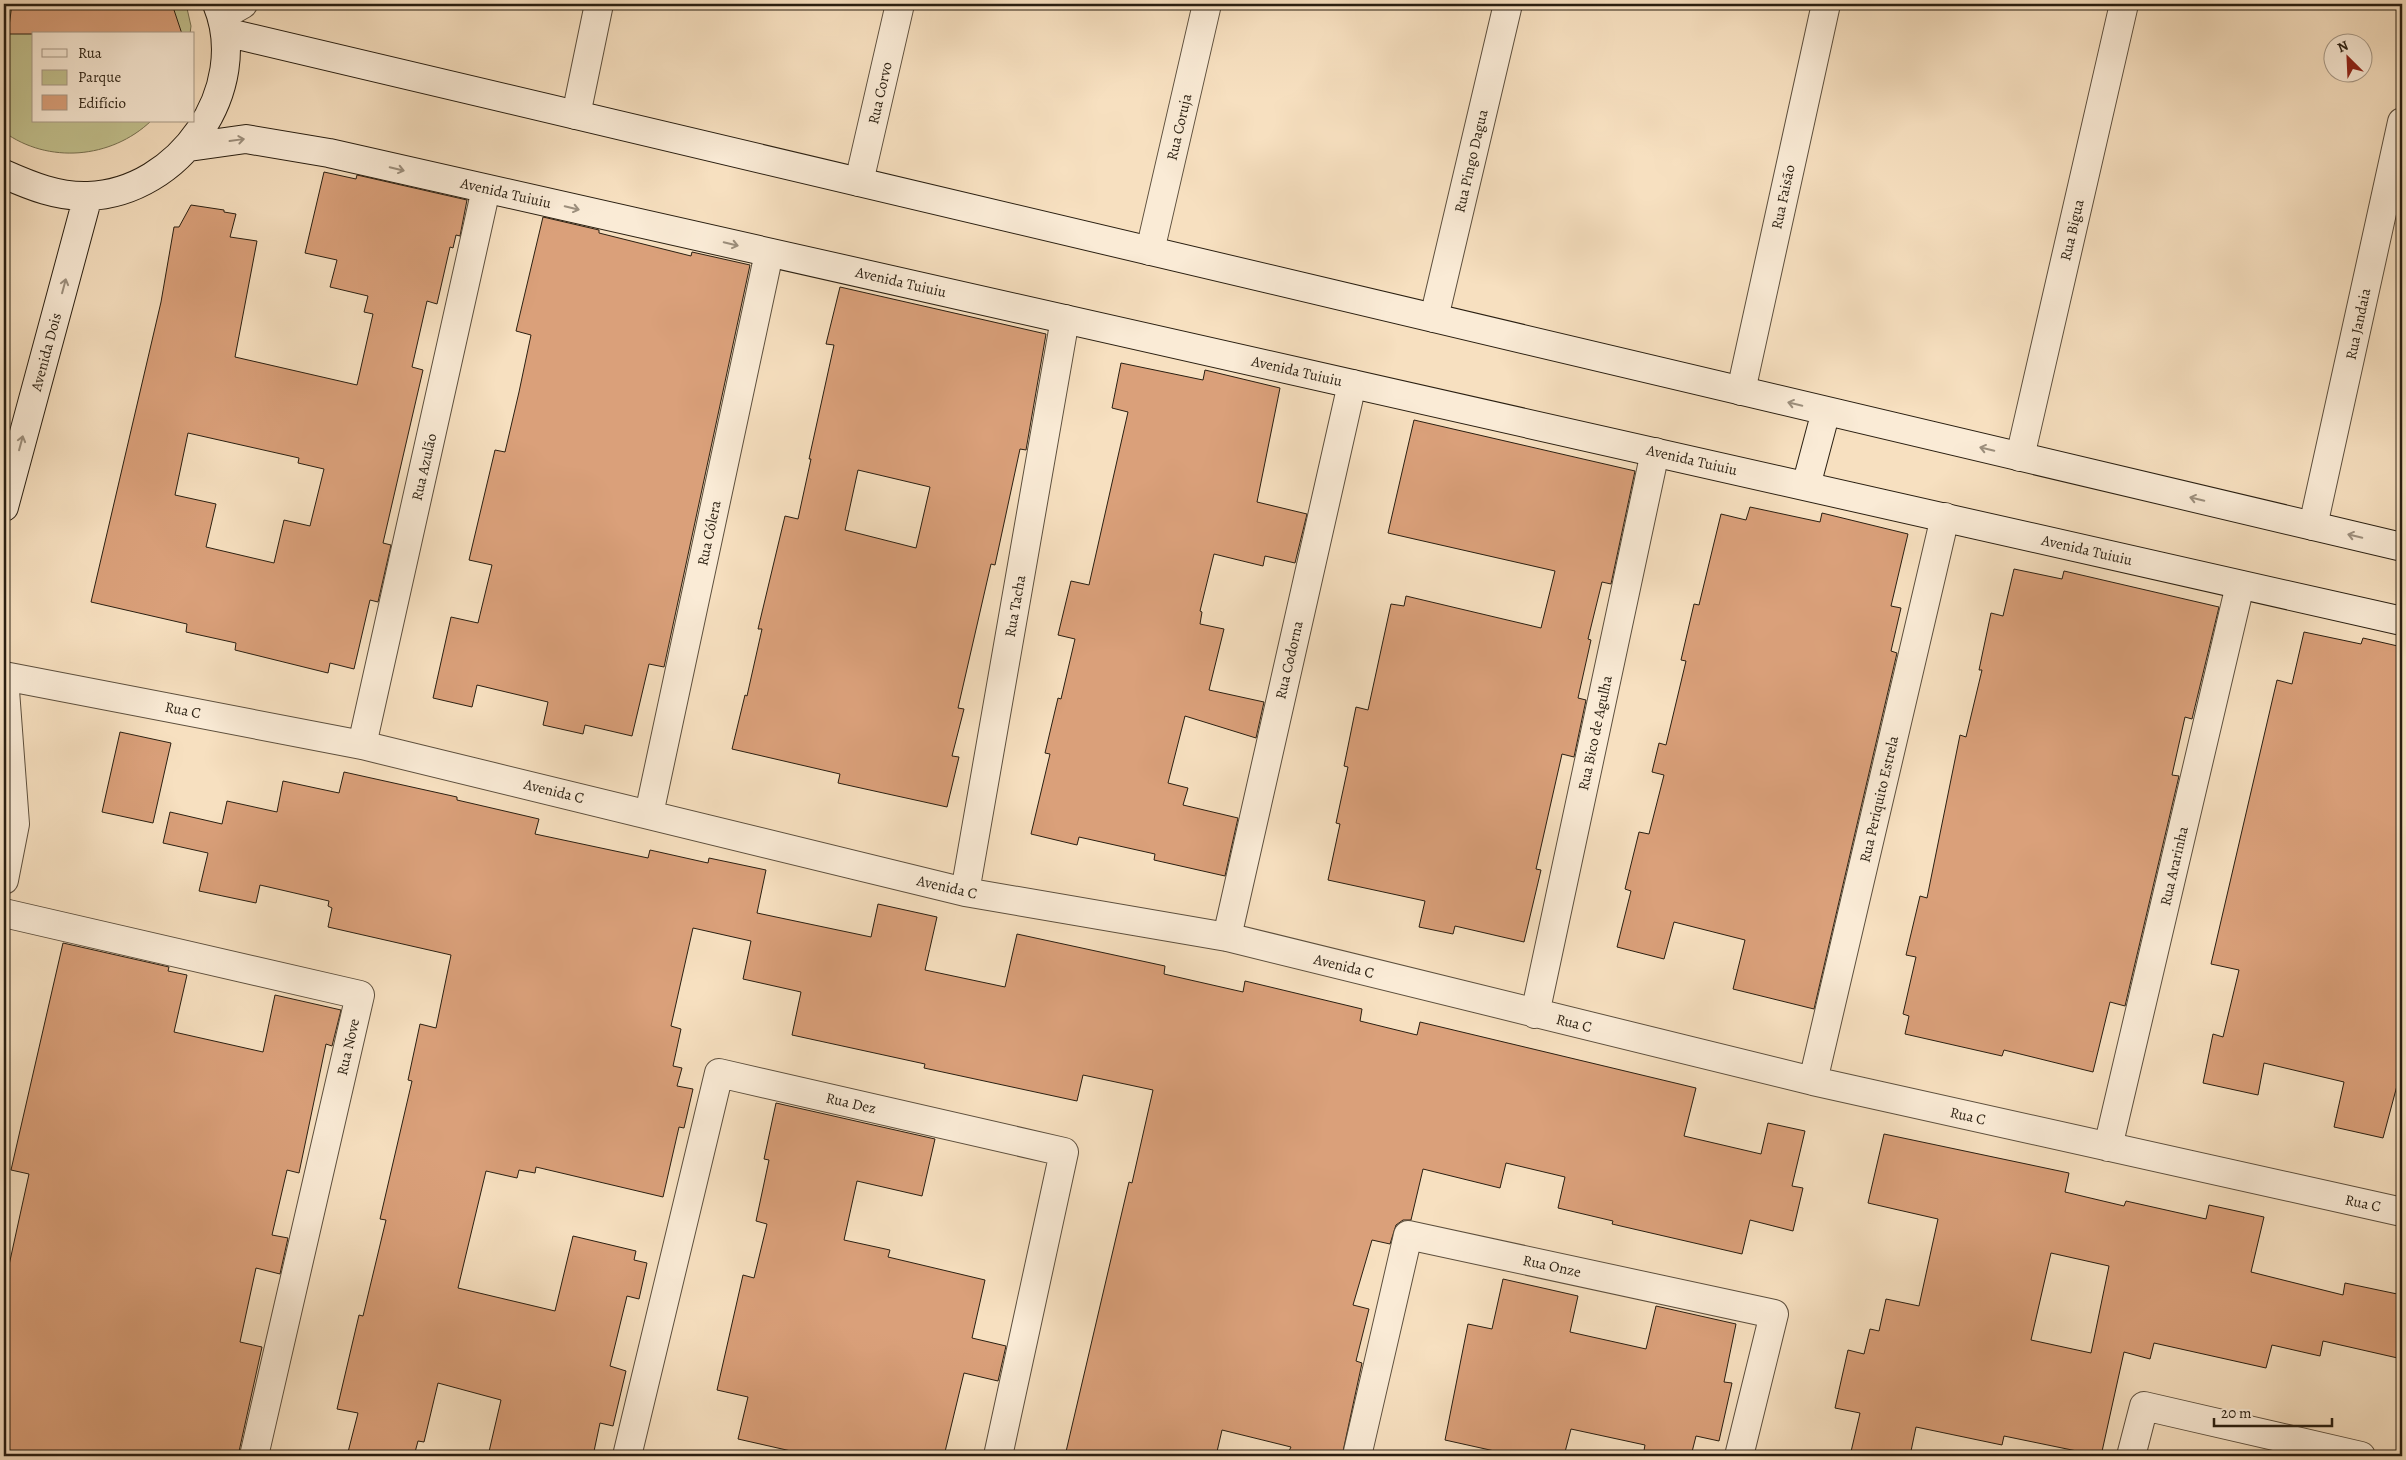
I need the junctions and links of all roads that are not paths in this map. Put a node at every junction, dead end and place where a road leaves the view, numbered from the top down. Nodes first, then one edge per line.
1 (599, 4) edge
2 (900, 4) edge
3 (1207, 4) edge
4 (1508, 4) edge
5 (1826, 4) edge
6 (2124, 4) edge
7 (226, 14) edge
8 (576, 115) junction
9 (2402, 122) edge
10 (189, 147) junction
11 (4, 174) edge
12 (859, 182) junction
13 (486, 189) junction
14 (88, 196) junction
15 (1150, 250) junction
16 (769, 253) junction
17 (1434, 318) junction
18 (1065, 319) junction
19 (1352, 384) junction
20 (1741, 391) junction
21 (1826, 411) junction
22 (1655, 452) junction
23 (2020, 457) junction
24 (1806, 486) junction
25 (4, 507) edge
26 (1944, 517) junction
27 (2313, 526) junction
28 (2402, 547) edge
29 (2240, 585) junction
30 (2402, 621) edge
31 (4, 677) edge
32 (362, 745) junction
33 (649, 814) junction
34 (4, 880) edge
35 (965, 892) junction
36 (4, 913) edge
37 (1227, 937) junction
38 (1535, 1014) junction
39 (1813, 1081) junction
40 (2108, 1147) junction
41 (2402, 1212) edge
42 (254, 1456) edge
43 (627, 1456) edge
44 (998, 1456) edge
45 (1357, 1456) edge
46 (1739, 1456) edge
47 (2132, 1456) edge
48 (2361, 1456) edge

1 - 8 street
2 - 12 street, Rua Corvo
3 - 15 street, Rua Coruja
4 - 17 street, Rua Pingo Dagua
5 - 20 street, Rua Faisão
6 - 23 street, Rua Bigua
7 - 8 street
7 - 10 street
8 - 12 street
9 - 27 street, Rua Jandaia
10 -> 13 street, Avenida Tuiuiu
10 - 14 street
11 - 14 street
12 - 15 street
13 -> 16 street, Avenida Tuiuiu
13 - 32 street, Rua Azulão
25 -> 14 street, Avenida Dois
15 - 17 street
16 - 18 street, Avenida Tuiuiu
16 - 33 street, Rua Cólera
17 - 20 street
18 - 19 street, Avenida Tuiuiu
18 - 35 street, Rua Tacha
19 - 22 street, Avenida Tuiuiu
19 - 37 street, Rua Codorna
21 -> 20 street
23 -> 21 street
21 - 24 street
22 - 24 street, Avenida Tuiuiu
22 - 38 street, Rua Bico de Agulha
27 -> 23 street
24 - 26 street, Avenida Tuiuiu
26 - 29 street, Avenida Tuiuiu
26 - 39 street, Rua Periquito Estrela
28 -> 27 street
29 - 30 street, Avenida Tuiuiu
29 - 40 street, Rua Ararinha
31 - 32 street, Rua C
31 - 34 street
32 - 33 street, Avenida C
33 - 35 street, Avenida C
35 - 37 street, Avenida C
36 - 42 street, Rua Nove
37 - 38 street, Avenida C
38 - 39 street, Rua C
39 - 40 street, Rua C
40 - 41 street, Rua C
43 - 44 street, Rua Dez
45 - 46 street, Rua Onze
47 - 48 street

